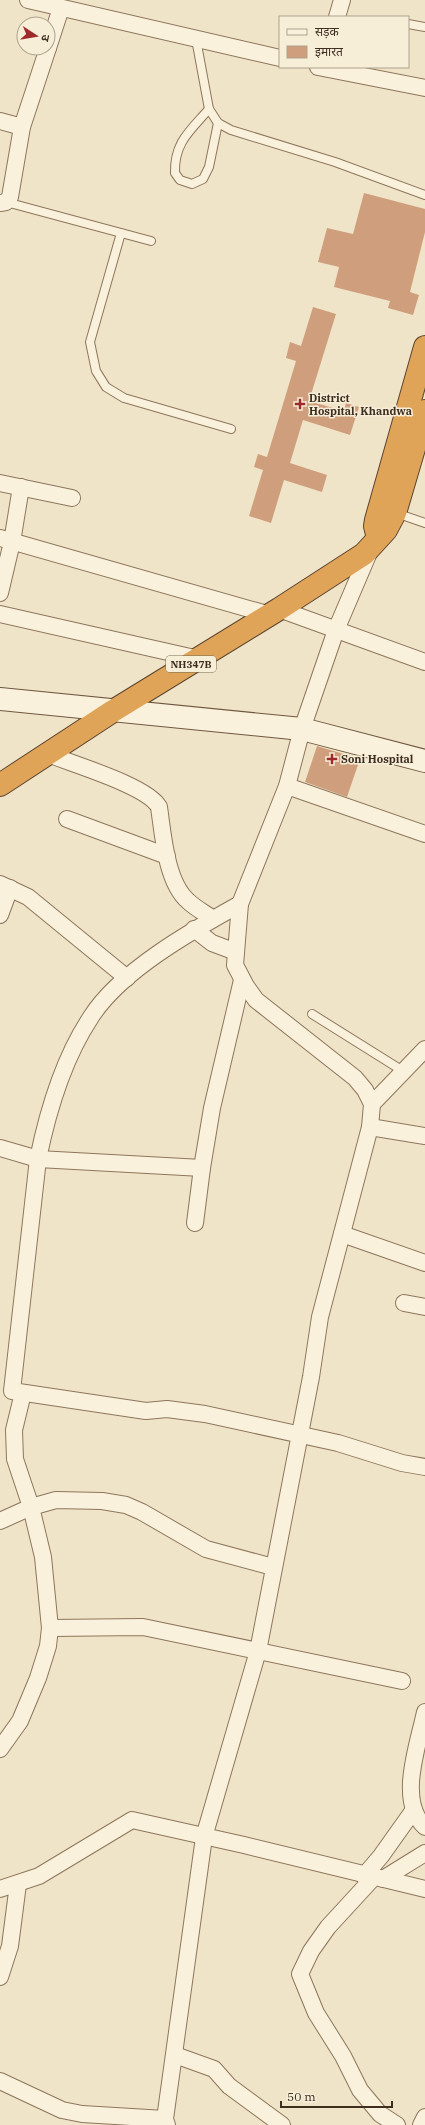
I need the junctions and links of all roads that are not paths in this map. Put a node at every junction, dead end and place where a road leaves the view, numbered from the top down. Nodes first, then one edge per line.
1 (342, 0) edge
2 (37, 1) edge
3 (61, 8) junction
4 (337, 16) edge
5 (56, 23) edge
6 (409, 24) edge
7 (425, 27) edge
8 (196, 39) junction
9 (45, 56) edge
10 (279, 58) edge
11 (327, 68) edge
12 (425, 88) edge
13 (210, 109) junction
14 (0, 121) edge
15 (218, 123) junction
16 (22, 127) junction
17 (425, 195) edge
18 (3, 202) edge
19 (121, 233) junction
20 (151, 241) dead end
21 (425, 347) edge
22 (425, 411) edge
23 (231, 429) dead end
24 (0, 483) edge
25 (21, 487) junction
26 (72, 498) dead end
27 (395, 513) junction
28 (425, 523) edge
29 (6, 540) edge
30 (375, 543) junction
31 (0, 593) edge
32 (275, 612) junction
33 (0, 614) edge
34 (336, 630) junction
35 (199, 659) junction
36 (425, 662) edge
37 (0, 700) edge
38 (113, 711) junction
39 (302, 729) junction
40 (48, 754) junction
41 (425, 761) edge
42 (0, 785) edge
43 (287, 786) junction
44 (67, 820) dead end
45 (425, 834) edge
46 (167, 856) junction
47 (5, 886) edge
48 (240, 904) junction
49 (0, 915) edge
50 (214, 919) junction
51 (194, 930) junction
52 (236, 952) junction
53 (127, 978) junction
54 (242, 980) junction
55 (312, 1014) dead end
56 (425, 1049) edge
57 (404, 1071) junction
58 (372, 1104) junction
59 (370, 1127) junction
60 (425, 1136) edge
61 (0, 1148) edge
62 (38, 1159) junction
63 (202, 1168) junction
64 (195, 1223) dead end
65 (342, 1234) junction
66 (425, 1263) edge
67 (404, 1303) dead end
68 (425, 1307) edge
69 (12, 1391) edge
70 (300, 1436) junction
71 (425, 1467) edge
72 (31, 1507) junction
73 (0, 1521) edge
74 (273, 1567) junction
75 (50, 1628) junction
76 (258, 1651) junction
77 (402, 1681) dead end
78 (425, 1712) edge
79 (0, 1749) edge
80 (413, 1811) junction
81 (425, 1828) edge
82 (204, 1837) junction
83 (425, 1853) edge
84 (374, 1877) junction
85 (18, 1884) junction
86 (0, 1889) edge
87 (425, 1889) edge
88 (0, 1977) edge
89 (175, 2055) junction
90 (0, 2081) edge
91 (425, 2117) edge
92 (79, 2120) edge
93 (166, 2122) edge
94 (282, 2125) edge
95 (397, 2125) edge
96 (421, 2125) edge

1 - 4 street
2 - 3 street
3 - 5 street
3 - 8 street
6 - 7 lane
8 - 10 street
8 - 13 lane
9 - 16 street
11 - 12 street
13 - 15 lane
13 - 15 lane
14 - 16 street
15 - 17 lane
16 - 18 street
18 - 19 lane
19 - 20 lane
19 - 23 lane
21 - 30 highway
22 - 27 highway, NH347B
24 - 25 street
25 - 26 street
25 - 29 street
27 - 28 lane
27 - 30 highway, NH347B
29 - 31 street
29 - 32 street
30 - 32 highway, NH347B
30 - 34 street
32 - 34 street
32 - 35 highway, NH347B
33 - 35 street
34 - 36 street
34 - 39 street
35 - 38 highway, NH347B
37 - 38 main road
38 - 39 main road
38 - 40 highway, NH347B
39 - 41 main road
39 - 43 street
40 - 42 highway, NH347B
40 - 46 street
43 - 45 street
43 - 48 street
44 - 46 street
46 - 50 street
47 - 49 street
47 - 53 street
48 - 50 street
48 - 52 street
50 - 51 street
51 - 52 street
51 - 53 street
52 - 54 street
53 - 62 street
54 - 58 street
54 - 63 street
55 - 57 lane
56 - 57 street
57 - 58 street
58 - 59 street
59 - 60 street
59 - 65 street
61 - 62 street
62 - 63 street
62 - 69 street
63 - 64 street
65 - 66 street
65 - 70 street
67 - 68 street
69 - 70 street
69 - 72 street
70 - 71 street
70 - 74 street
72 - 73 street
72 - 74 street
72 - 75 street
74 - 76 street
75 - 76 street
75 - 79 street
76 - 77 street
76 - 82 street
78 - 80 street
80 - 81 street
80 - 84 street
82 - 84 street
82 - 85 street
82 - 89 street
83 - 84 street
84 - 87 street
84 - 95 street
85 - 86 street
85 - 88 street
89 - 93 street
89 - 94 street
90 - 92 street
91 - 96 street
92 - 93 street

